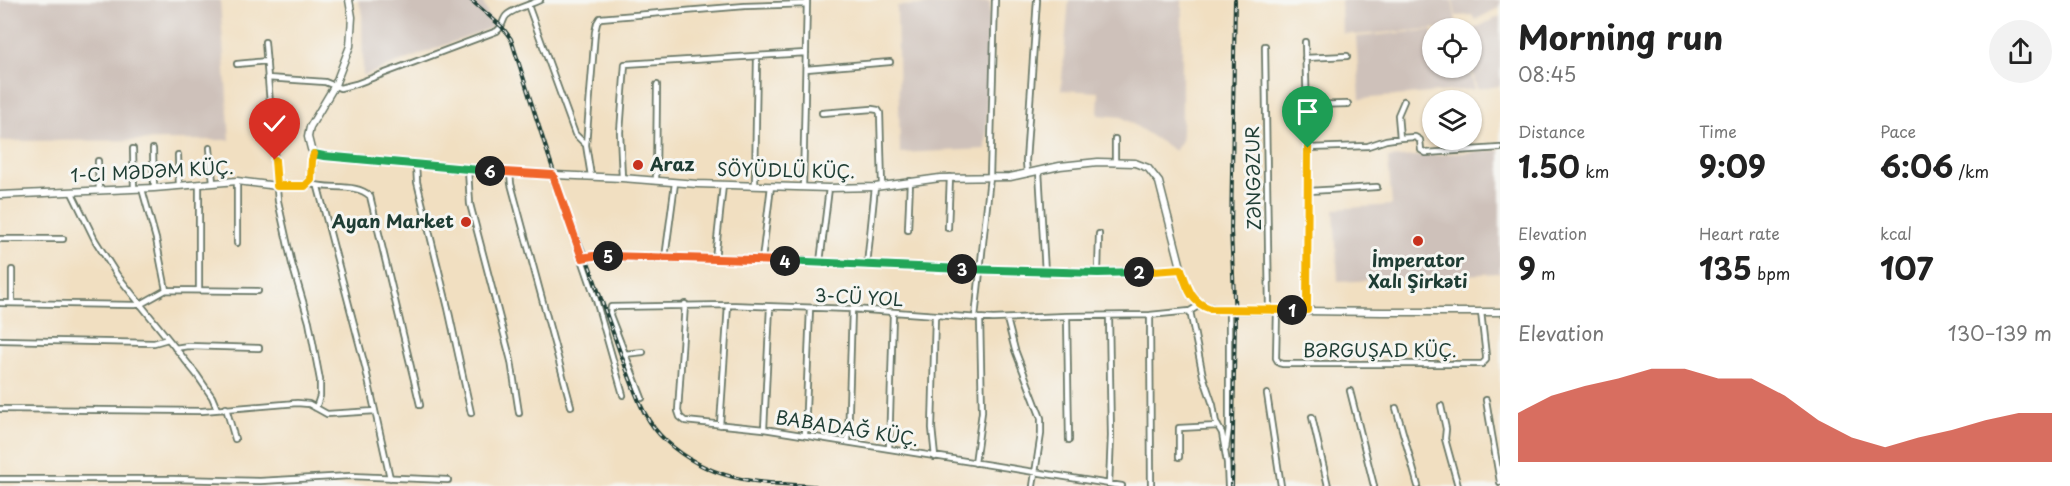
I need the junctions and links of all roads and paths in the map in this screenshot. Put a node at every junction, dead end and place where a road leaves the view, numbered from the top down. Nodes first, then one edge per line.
1 (349, 0) edge
2 (540, 0) edge
3 (995, 0) edge
4 (1037, 0) edge
5 (807, 2) edge
6 (528, 5) junction
7 (266, 42) dead end
8 (1305, 42) dead end
9 (1265, 46) dead end
10 (806, 53) junction
11 (1347, 56) dead end
12 (757, 57) junction
13 (1305, 58) junction
14 (267, 61) junction
15 (890, 62) dead end
16 (237, 64) dead end
17 (806, 69) junction
18 (267, 78) junction
19 (334, 85) junction
20 (657, 85) dead end
21 (1404, 101) dead end
22 (1348, 104) dead end
23 (1306, 105) junction
24 (822, 113) dead end
25 (1400, 138) junction
26 (1115, 139) dead end
27 (586, 145) junction
28 (210, 148) dead end
29 (1308, 148) junction
30 (1500, 148) edge
31 (133, 149) dead end
32 (153, 149) dead end
33 (1456, 151) joint
34 (314, 153) junction
35 (178, 155) dead end
36 (98, 161) dead end
37 (1115, 161) junction
38 (416, 164) junction
39 (468, 169) junction
40 (1039, 171) junction
41 (510, 172) junction
42 (1027, 174) junction
43 (553, 175) junction
44 (591, 176) junction
45 (950, 177) junction
46 (990, 177) junction
47 (622, 178) junction
48 (656, 181) junction
49 (910, 181) junction
50 (237, 182) junction
51 (213, 183) junction
52 (309, 183) junction
53 (675, 183) junction
54 (199, 184) junction
55 (723, 185) junction
56 (755, 185) junction
57 (179, 186) junction
58 (277, 186) junction
59 (771, 186) junction
60 (318, 187) junction
61 (803, 187) junction
62 (879, 187) junction
63 (1377, 187) dead end
64 (154, 188) junction
65 (829, 188) junction
66 (138, 189) junction
67 (1309, 190) junction
68 (99, 191) junction
69 (72, 192) junction
70 (0, 195) edge
71 (948, 228) dead end
72 (908, 230) dead end
73 (1099, 234) dead end
74 (0, 239) edge
75 (63, 239) dead end
76 (237, 243) dead end
77 (582, 258) junction
78 (665, 258) junction
79 (715, 259) junction
80 (762, 260) junction
81 (820, 262) junction
82 (867, 265) junction
83 (1181, 269) junction
84 (12, 270) dead end
85 (980, 270) junction
86 (1045, 272) junction
87 (1098, 273) junction
88 (166, 290) junction
89 (199, 290) junction
90 (258, 291) dead end
91 (0, 303) edge
92 (12, 303) junction
93 (141, 304) junction
94 (685, 304) junction
95 (728, 305) junction
96 (1200, 305) junction
97 (770, 307) junction
98 (810, 308) junction
99 (852, 309) junction
100 (1229, 310) junction
101 (1269, 310) junction
102 (1277, 310) junction
103 (1307, 310) junction
104 (1190, 311) junction
105 (1481, 312) junction
106 (1500, 312) edge
107 (892, 313) junction
108 (1067, 315) junction
109 (1150, 315) junction
110 (935, 316) junction
111 (1109, 316) junction
112 (978, 319) junction
113 (1007, 319) junction
114 (168, 339) junction
115 (0, 340) edge
116 (175, 348) junction
117 (259, 348) dead end
118 (643, 352) dead end
119 (624, 354) junction
120 (1350, 391) dead end
121 (623, 394) dead end
122 (1267, 394) dead end
123 (642, 398) dead end
124 (1486, 400) dead end
125 (420, 405) dead end
126 (571, 406) dead end
127 (1441, 406) dead end
128 (226, 408) junction
129 (316, 408) junction
130 (1396, 408) dead end
131 (0, 409) edge
132 (217, 409) junction
133 (375, 411) junction
134 (471, 413) dead end
135 (519, 413) dead end
136 (1312, 417) dead end
137 (720, 425) junction
138 (1218, 426) junction
139 (764, 429) junction
140 (805, 435) junction
141 (235, 439) dead end
142 (1069, 440) dead end
143 (848, 441) junction
144 (889, 449) junction
145 (1225, 453) junction
146 (935, 457) junction
147 (1179, 458) dead end
148 (975, 462) junction
149 (1035, 473) junction
150 (390, 478) junction
151 (0, 479) edge
152 (448, 480) dead end
153 (1500, 482) edge
154 (1109, 484) junction
155 (1033, 486) edge
156 (1122, 486) edge
157 (1151, 486) edge
158 (1228, 486) edge
159 (1281, 486) edge
160 (1328, 486) edge
161 (1374, 486) edge
162 (1418, 486) edge
163 (1458, 486) edge

1 - 19 street
2 - 6 street
3 - 46 street
4 - 42 street
5 - 10 street
5 - 27 street
6 - 19 street
6 - 27 street
7 - 14 street
8 - 13 street
9 - 101 street, ZƏNGƏZUR
10 - 12 street
10 - 17 street
11 - 13 street
12 - 47 street
12 - 56 street
13 - 23 street
14 - 16 street
14 - 18 street
15 - 17 street
17 - 61 street
18 - 19 street
18 - 58 street
19 - 34 street
20 - 48 street
21 - 25 street
22 - 23 street
23 - 29 street
24 - 62 street
25 - 29 street
25 - 33 street
26 - 37 street
27 - 44 street
28 - 51 street
29 - 67 street
30 - 33 street
31 - 66 street
32 - 64 street
34 - 38 street, SÖYÜDLÜ KÜÇ.
34 - 52 street
35 - 57 street
36 - 68 street
37 - 40 street, SÖYÜDLÜ KÜÇ.
37 - 83 street, SÖYÜDLÜ KÜÇ.
38 - 39 street, SÖYÜDLÜ KÜÇ.
38 - 134 street
39 - 41 street, SÖYÜDLÜ KÜÇ.
39 - 135 street
40 - 42 street, SÖYÜDLÜ KÜÇ.
40 - 86 street
41 - 43 street, SÖYÜDLÜ KÜÇ.
41 - 126 street
42 - 46 street, SÖYÜDLÜ KÜÇ.
43 - 44 street, SÖYÜDLÜ KÜÇ.
43 - 77 street
44 - 47 street, SÖYÜDLÜ KÜÇ.
45 - 46 street, SÖYÜDLÜ KÜÇ.
45 - 49 street, SÖYÜDLÜ KÜÇ.
45 - 71 street
46 - 85 street
47 - 48 street, SÖYÜDLÜ KÜÇ.
48 - 53 street, SÖYÜDLÜ KÜÇ.
49 - 62 street, SÖYÜDLÜ KÜÇ.
49 - 72 street
50 - 51 street, 1-CI MƏDƏM KÜÇ.
50 - 58 street, 1-CI MƏDƏM KÜÇ.
50 - 76 street
51 - 54 street, 1-CI MƏDƏM KÜÇ.
52 - 58 street, 1-CI MƏDƏM KÜÇ.
52 - 60 street
53 - 55 street, SÖYÜDLÜ KÜÇ.
53 - 78 street
54 - 57 street, 1-CI MƏDƏM KÜÇ.
54 - 89 street
55 - 56 street, SÖYÜDLÜ KÜÇ.
55 - 79 street
56 - 59 street, SÖYÜDLÜ KÜÇ.
57 - 64 street, 1-CI MƏDƏM KÜÇ.
58 - 129 street
59 - 61 street, SÖYÜDLÜ KÜÇ.
59 - 80 street
60 - 125 street
60 - 133 street
61 - 65 street, SÖYÜDLÜ KÜÇ.
62 - 65 street, SÖYÜDLÜ KÜÇ.
62 - 82 street
63 - 67 street
64 - 66 street, 1-CI MƏDƏM KÜÇ.
65 - 81 street
66 - 68 street, 1-CI MƏDƏM KÜÇ.
66 - 88 street
67 - 103 street
68 - 69 street, 1-CI MƏDƏM KÜÇ.
69 - 70 street, 1-CI MƏDƏM KÜÇ.
69 - 93 street
73 - 87 street
74 - 75 street
77 - 78 street
77 - 121 street
78 - 79 street
79 - 80 street
80 - 81 street
81 - 82 street
82 - 85 street
83 - 87 street
83 - 96 street, SÖYÜDLÜ KÜÇ.
84 - 92 street
85 - 86 street
85 - 112 street
86 - 87 street
88 - 89 street
88 - 93 street
89 - 90 street
91 - 92 street
92 - 93 street
93 - 114 street
94 - 95 street, 3-CÜ YOL
94 - 119 street, 3-CÜ YOL
94 - 137 street, BABADAĞ KÜÇ.
95 - 97 street, 3-CÜ YOL
95 - 137 street
96 - 100 street
96 - 104 street, 3-CÜ YOL
97 - 98 street, 3-CÜ YOL
97 - 139 street
98 - 99 street, 3-CÜ YOL
98 - 140 street
99 - 107 street, 3-CÜ YOL
99 - 143 street
100 - 101 street
100 - 145 street
101 - 102 street
102 - 103 street
102 - 105 street, BƏRGUŞAD KÜÇ.
103 - 105 street
104 - 109 street, 3-CÜ YOL
104 - 138 street
105 - 106 street
107 - 110 street, 3-CÜ YOL
107 - 144 street
108 - 111 street, 3-CÜ YOL
108 - 113 street, 3-CÜ YOL
108 - 142 street
109 - 111 street, 3-CÜ YOL
109 - 157 street
110 - 112 street, 3-CÜ YOL
110 - 146 street
111 - 154 street
112 - 113 street, 3-CÜ YOL
112 - 148 street
113 - 149 street
114 - 115 street
114 - 116 street
116 - 117 street
116 - 132 street
118 - 119 street
119 - 123 street, 3-CÜ YOL
120 - 161 street
122 - 159 street
124 - 153 street
127 - 163 street
128 - 129 street
128 - 132 street
128 - 141 street
129 - 133 street
130 - 162 street
131 - 132 street
133 - 150 street
136 - 160 street
137 - 139 street, BABADAĞ KÜÇ.
138 - 145 street
138 - 147 street
139 - 140 street, BABADAĞ KÜÇ.
140 - 143 street, BABADAĞ KÜÇ.
143 - 144 street, BABADAĞ KÜÇ.
144 - 146 street, BABADAĞ KÜÇ.
145 - 158 street
146 - 148 street, BABADAĞ KÜÇ.
148 - 149 street, BABADAĞ KÜÇ.
149 - 154 street, BABADAĞ KÜÇ.
149 - 155 street
150 - 151 street
150 - 152 street
154 - 156 street, BABADAĞ KÜÇ.

